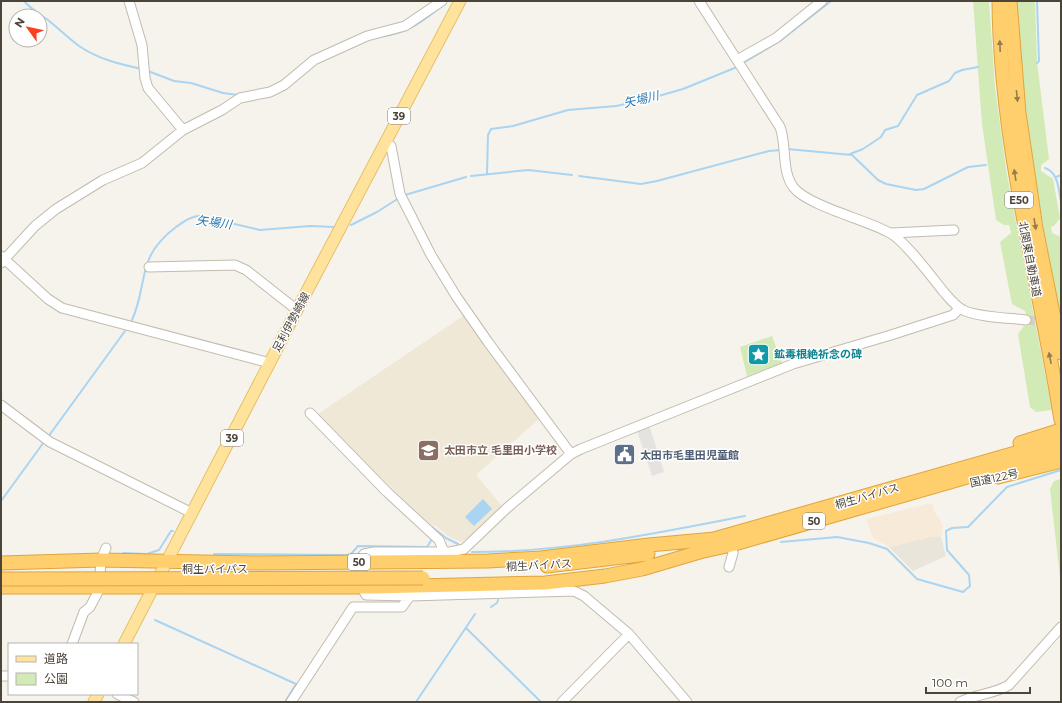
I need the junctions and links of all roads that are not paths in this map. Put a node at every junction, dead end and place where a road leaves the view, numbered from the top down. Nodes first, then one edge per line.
1 (128, 1) edge
2 (442, 1) edge
3 (460, 1) edge
4 (699, 1) edge
5 (822, 1) edge
6 (999, 1) edge
7 (1010, 1) edge
8 (738, 60) junction
9 (183, 130) junction
10 (385, 142) junction
11 (954, 230) dead end
12 (891, 233) junction
13 (2, 259) edge
14 (148, 267) dead end
15 (960, 308) junction
16 (297, 310) junction
17 (1026, 320) tunnel mouth
18 (1061, 353) edge
19 (270, 363) junction
20 (1, 405) edge
21 (310, 413) dead end
22 (1061, 420) edge
23 (1061, 430) edge
24 (1061, 440) edge
25 (1061, 450) edge
26 (571, 454) junction
27 (1061, 461) edge
28 (926, 485) junction
29 (192, 513) junction
30 (715, 539) junction
31 (731, 545) junction
32 (702, 551) junction
33 (444, 552) junction
34 (104, 554) junction
35 (167, 561) junction
36 (361, 562) junction
37 (1, 563) edge
38 (729, 567) dead end
39 (1, 570) edge
40 (423, 574) junction
41 (1, 578) edge
42 (153, 586) junction
43 (361, 586) junction
44 (1, 587) edge
45 (100, 587) junction
46 (410, 596) junction
47 (1061, 627) edge
48 (629, 634) junction
49 (72, 643) edge
50 (124, 643) edge
51 (119, 695) edge
52 (134, 702) edge
53 (291, 702) edge
54 (562, 702) edge
55 (687, 702) edge
56 (960, 702) edge

1 - 9 street
2 - 9 street
3 - 10 main road, 足利伊勢崎線 / 39
4 - 8 street
5 - 8 street
22 -> 6 highway, 北関東自動車道 / E50
7 -> 18 highway, 北関東自動車道 / E50
8 - 12 street
9 - 13 street
10 - 16 main road, 足利伊勢崎線 / 39
10 - 26 street
11 - 12 street
12 - 15 street
13 - 19 street
14 - 16 street
15 - 17 street
15 - 26 street
16 - 19 main road, 足利伊勢崎線 / 39
19 - 29 main road, 足利伊勢崎線 / 39
20 - 29 street
21 - 33 street
23 - 28 highway, 50
24 - 28 highway, 桐生バイパス / 50
25 - 28 highway, 桐生バイパス / 50
26 - 33 street
27 - 28 highway, 国道122号 / 50
28 - 30 highway, 桐生バイパス / 50
28 - 31 highway, 桐生バイパス / 50
29 - 35 main road, 足利伊勢崎線 / 39
30 - 36 highway, 50
30 - 40 highway, 桐生バイパス / 50
31 - 32 highway, 桐生バイパス / 50
31 - 38 street
32 - 40 highway, 桐生バイパス / 50
32 - 43 highway, 50
33 - 36 street
34 - 35 highway, 50
34 - 37 highway, 50
34 - 45 street
35 - 36 highway, 50
35 - 42 main road, 足利伊勢崎線 / 39
36 - 43 street
39 - 40 highway, 桐生バイパス / 50
40 - 41 highway, 桐生バイパス / 50, bridge
42 - 43 highway, 50
42 - 45 highway, 50
42 - 50 main road, 足利伊勢崎線 / 39
43 - 46 street
44 - 45 highway, 50
45 - 49 street
46 - 48 street
46 - 53 street
47 - 56 street
48 - 54 street
48 - 55 street
51 - 52 street

